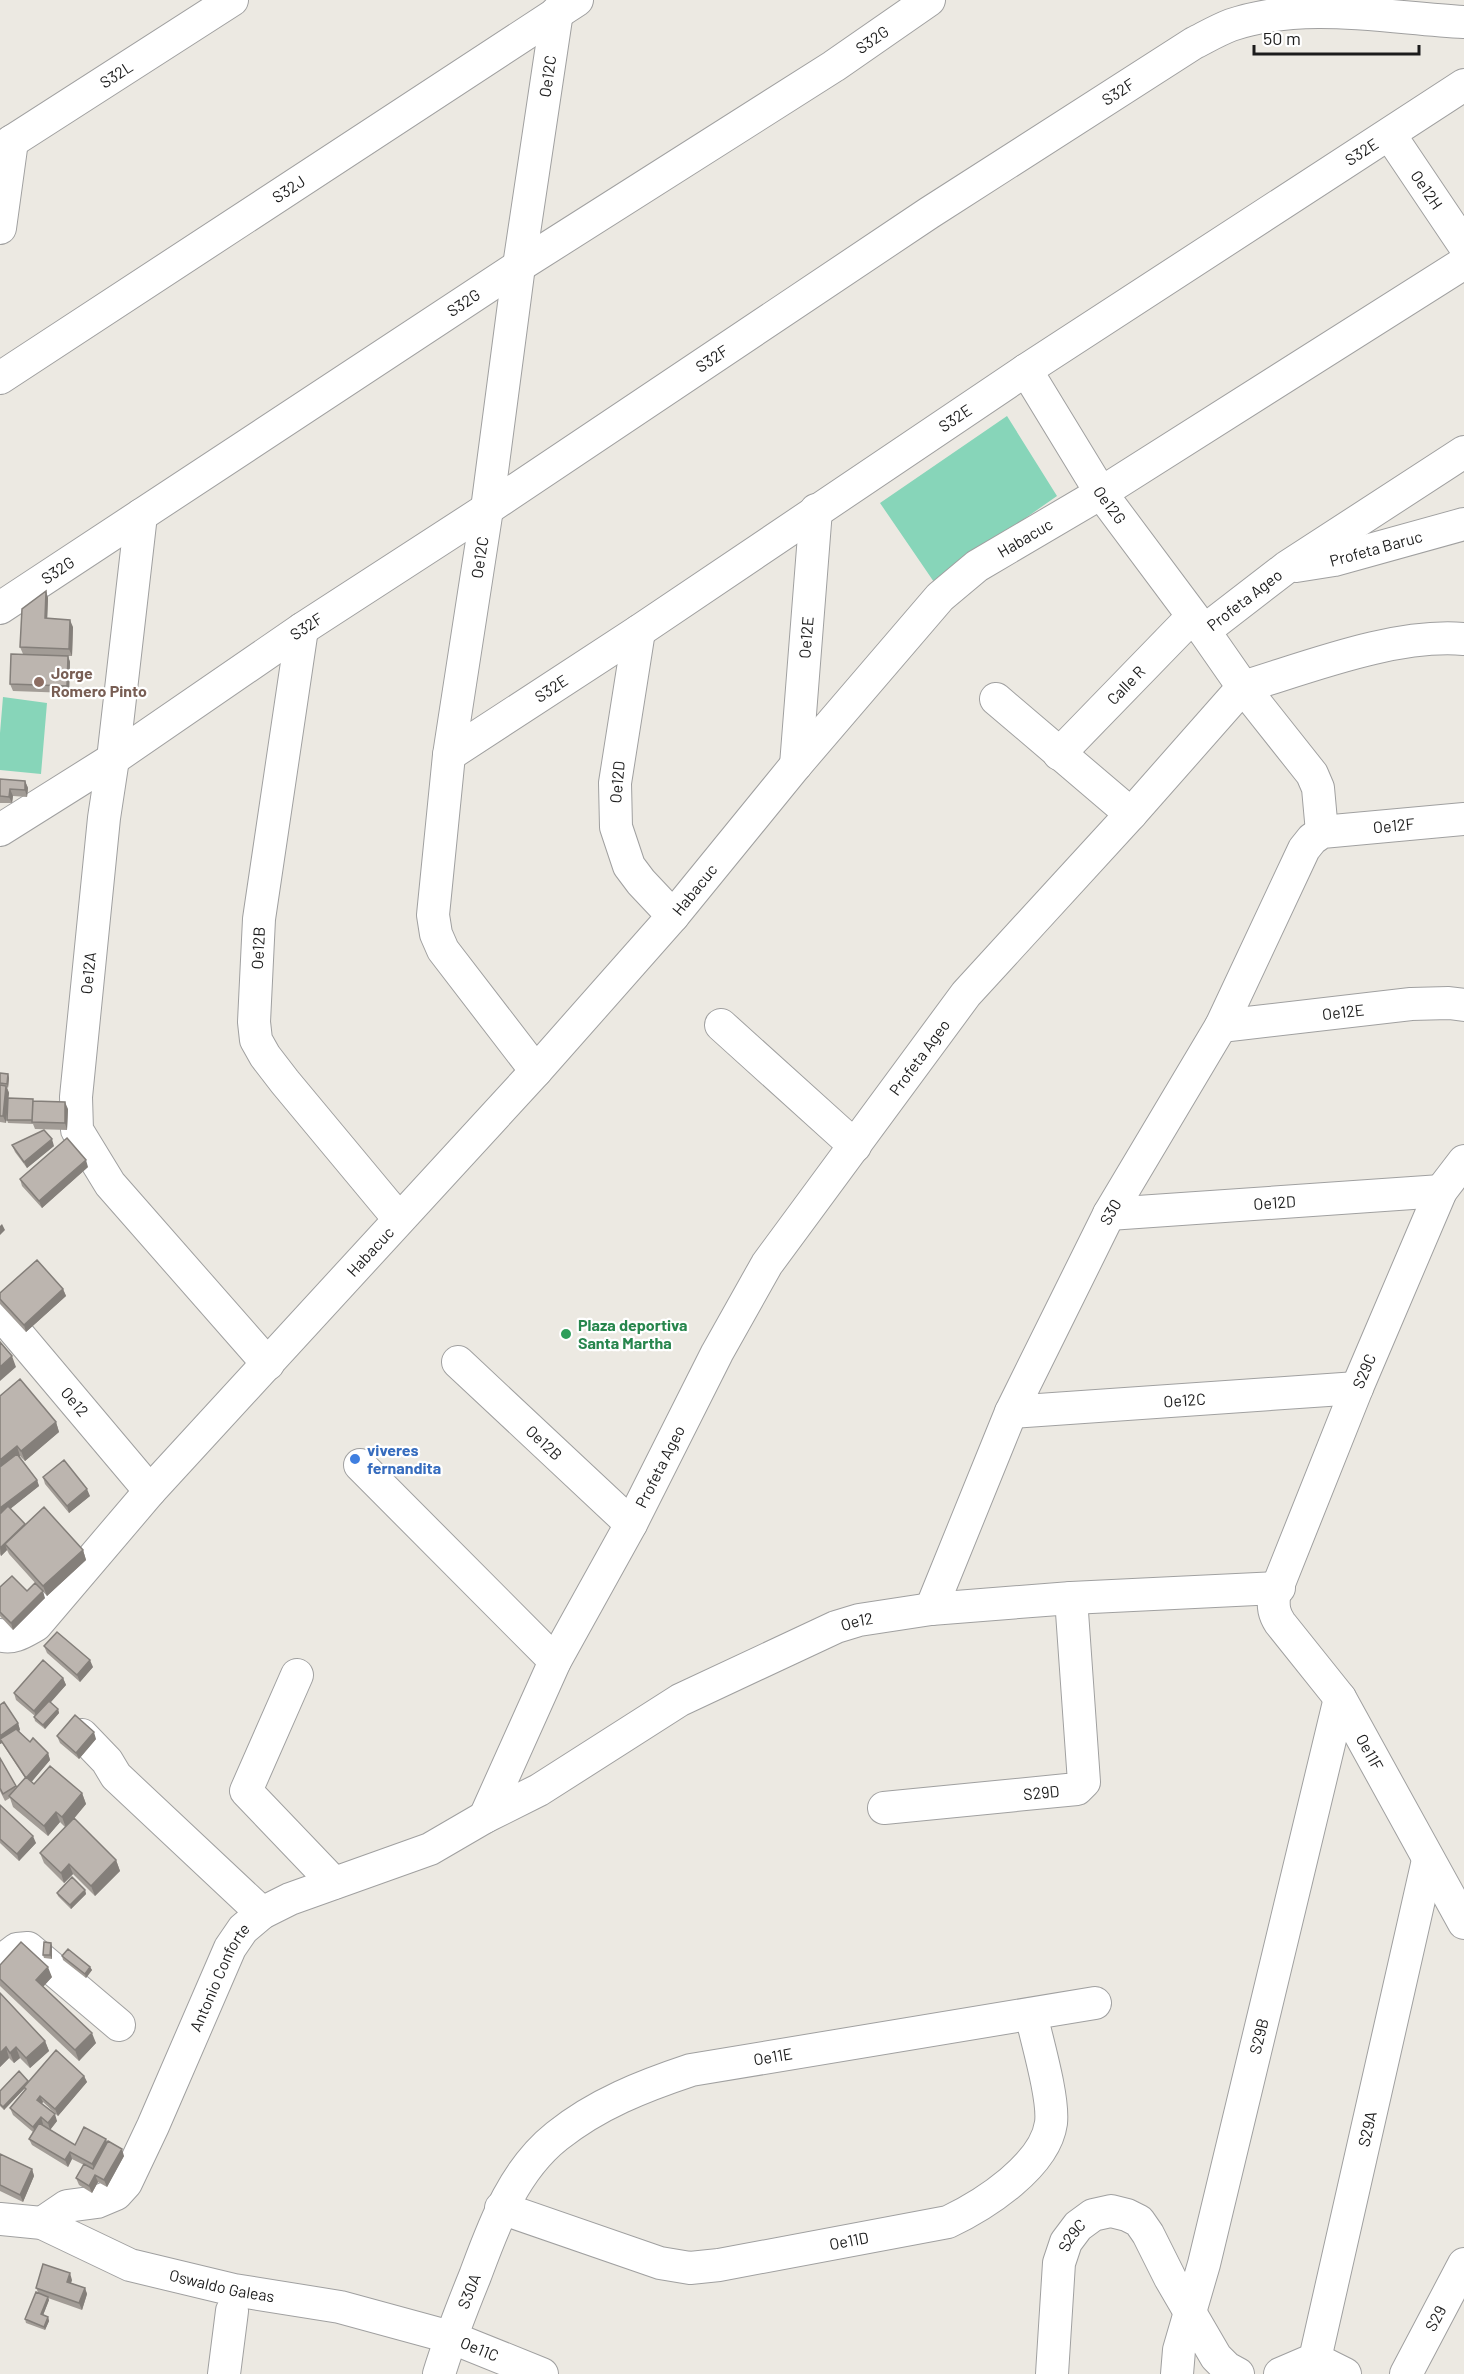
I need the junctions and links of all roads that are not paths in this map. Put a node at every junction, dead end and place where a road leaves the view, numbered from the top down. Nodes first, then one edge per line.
1 (232, 0) edge
2 (929, 0) edge
3 (567, 6) edge
4 (1464, 22) edge
5 (1464, 85) edge
6 (1390, 135) junction
7 (6, 145) edge
8 (0, 228) edge
9 (1464, 245) edge
10 (1464, 263) edge
11 (519, 267) junction
12 (1026, 370) junction
13 (0, 378) edge
14 (1464, 452) edge
15 (1101, 493) junction
16 (487, 509) junction
17 (816, 510) junction
18 (141, 515) junction
19 (1464, 524) edge
20 (1287, 567) junction
21 (0, 608) edge
22 (1198, 624) junction
23 (302, 629) junction
24 (639, 631) junction
25 (1464, 639) edge
26 (1243, 687) junction
27 (996, 699) dead end
28 (1059, 754) junction
29 (448, 756) junction
30 (113, 759) junction
31 (796, 765) junction
32 (1131, 814) junction
33 (1464, 819) edge
34 (0, 830) edge
35 (1322, 832) junction
36 (673, 916) junction
37 (1464, 1005) edge
38 (721, 1025) dead end
39 (1221, 1026) junction
40 (536, 1071) junction
41 (855, 1146) junction
42 (1464, 1161) edge
43 (1441, 1191) junction
44 (1109, 1214) junction
45 (399, 1219) junction
46 (0, 1313) edge
47 (458, 1362) dead end
48 (268, 1364) junction
49 (1357, 1388) junction
50 (1011, 1412) junction
51 (360, 1465) dead end
52 (150, 1491) junction
53 (631, 1524) junction
54 (1279, 1588) junction
55 (1071, 1598) junction
56 (931, 1609) junction
57 (11, 1634) edge
58 (555, 1661) junction
59 (297, 1675) dead end
60 (1340, 1698) junction
61 (82, 1735) edge
62 (884, 1808) dead end
63 (485, 1817) junction
64 (1428, 1860) junction
65 (334, 1883) junction
66 (262, 1912) junction
67 (1464, 1923) edge
68 (0, 1962) edge
69 (1095, 2003) dead end
70 (1031, 2014) junction
71 (119, 2025) dead end
72 (501, 2208) junction
73 (0, 2219) edge
74 (42, 2223) junction
75 (1461, 2277) edge
76 (1189, 2308) junction
77 (231, 2311) dead end
78 (450, 2337) junction
79 (1315, 2359) junction
80 (224, 2374) edge
81 (439, 2374) edge
82 (542, 2374) edge
83 (1052, 2374) edge
84 (1177, 2374) edge
85 (1238, 2374) edge
86 (1280, 2374) edge
87 (1345, 2374) edge
88 (1406, 2374) edge

1 - 7 street, S32L
2 - 11 street, S32G
3 - 11 street, Oe12C
3 - 13 street, S32J
4 - 16 street, S32F
5 - 6 street, S32E
6 - 9 street, Oe12H
6 - 12 street, S32E
7 - 8 street
10 - 15 street, Habacuc
11 - 16 street, Oe12C
11 - 18 street, S32G
12 - 15 street, Oe12G
12 - 17 street, S32E
14 - 20 street, Profeta Ageo
15 - 22 street, Oe12G
15 - 31 street, Habacuc
16 - 23 street, S32F
16 - 29 street, Oe12C
17 - 24 street, S32E
17 - 31 street, Oe12E
18 - 21 street, S32G
18 - 30 street, Oe12A
19 - 20 street, Profeta Baruc
20 - 22 street, Profeta Ageo
22 - 26 street, Profeta Ageo
22 - 28 street, Calle R
23 - 30 street, S32F
23 - 45 street, Oe12B
24 - 29 street, S32E
24 - 36 street, Oe12D
25 - 26 street
26 - 32 street, Profeta Ageo
26 - 35 street
27 - 28 street
28 - 32 street
29 - 40 street, Oe12C
30 - 34 street, S32F
30 - 48 street, Oe12A
31 - 36 street, Habacuc
32 - 41 street, Profeta Ageo
33 - 35 street, Oe12F
35 - 39 street, S30
36 - 40 street, Habacuc
37 - 39 street, Oe12E
38 - 41 street
39 - 44 street, S30
40 - 45 street, Habacuc
41 - 53 street, Profeta Ageo
42 - 43 street, S29C
43 - 44 street, Oe12D
43 - 49 street, S29C
44 - 50 street, S30
45 - 48 street, Habacuc
46 - 52 street, Oe12
47 - 53 street, Oe12B
48 - 52 street, Habacuc
49 - 50 street, Oe12C
49 - 54 street, S29C
50 - 56 street, S30
51 - 58 street
52 - 57 street, Habacuc
53 - 58 street, Profeta Ageo
54 - 55 street, Oe12
54 - 60 street, Oe11F
55 - 56 street, Oe12
55 - 62 street, S29D
56 - 63 street, Oe12
58 - 63 street, Profeta Ageo
59 - 65 street
60 - 64 street, Oe11F
60 - 76 street, S29B
61 - 66 street
63 - 65 street, Antonio Conforte
64 - 67 street, Oe11F
64 - 79 street, S29A
65 - 66 street, Antonio Conforte
66 - 74 street, Antonio Conforte
68 - 71 street
69 - 70 street, Oe11E
70 - 72 street, Oe11E
70 - 72 street, Oe11D
72 - 78 street, S30A
73 - 74 street, Oswaldo Galeas
74 - 78 street, Oswaldo Galeas
75 - 88 street, S29
76 - 83 street, S29C
76 - 84 street, S29B
76 - 85 street
77 - 80 street
78 - 81 street, S30A
78 - 82 street, Oe11C
79 - 86 street
79 - 87 street

